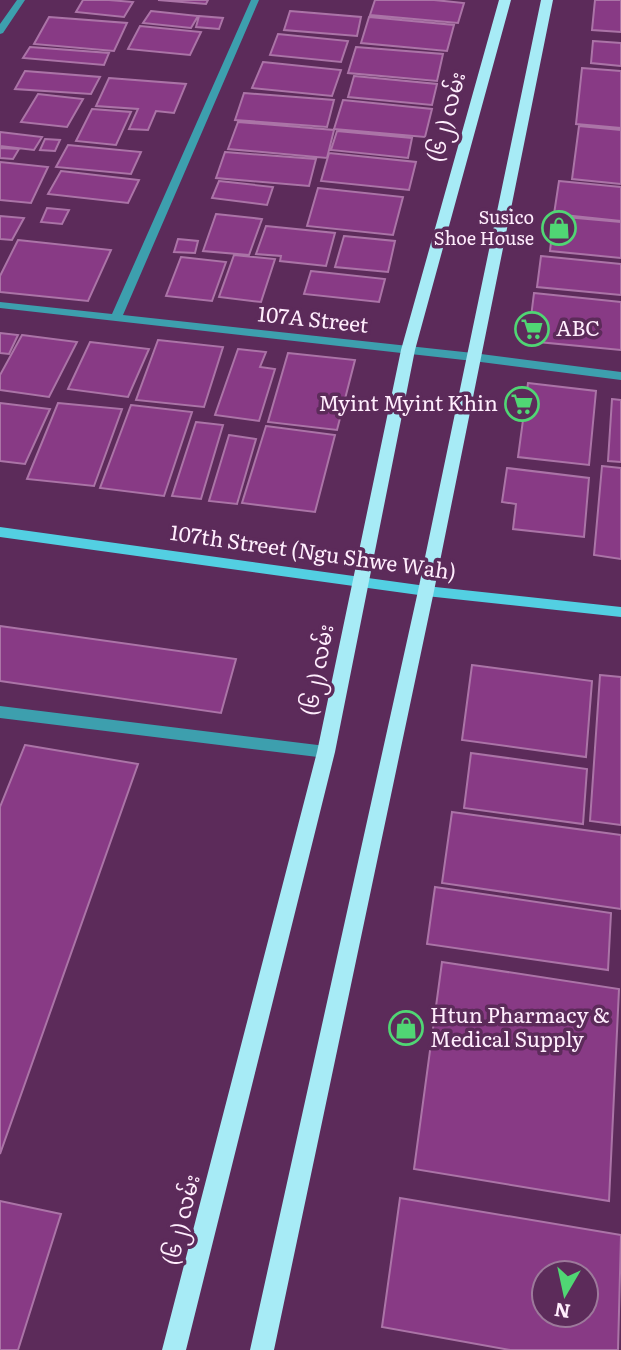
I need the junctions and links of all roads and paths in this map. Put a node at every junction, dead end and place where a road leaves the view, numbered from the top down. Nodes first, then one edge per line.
1 (21, 0) edge
2 (255, 0) edge
3 (505, 0) edge
4 (547, 0) edge
5 (0, 32) edge
6 (0, 305) edge
7 (116, 318) junction
8 (408, 350) junction
9 (473, 356) junction
10 (621, 376) edge
11 (0, 531) edge
12 (361, 580) junction
13 (426, 591) junction
14 (621, 612) edge
15 (0, 712) edge
16 (326, 752) junction
17 (174, 1350) edge
18 (262, 1350) edge

1 - 5 street
2 - 7 street
3 - 8 main road, (၆၂) လမ်း
4 - 9 main road
6 - 7 street, 107A Street
7 - 8 street, 107A Street
8 - 9 street, 107A Street
8 - 12 main road, (၆၂) လမ်း
9 - 10 street, 107A Street
9 - 13 main road
11 - 12 street, 107th Street (Ngu Shwe Wah)
12 - 13 street, 107th Street (Ngu Shwe Wah)
12 - 16 main road, (၆၂) လမ်း
13 - 14 street, 107th Street (Ngu Shwe Wah)
13 - 18 main road
15 - 16 street
16 - 17 main road, (၆၂) လမ်း

